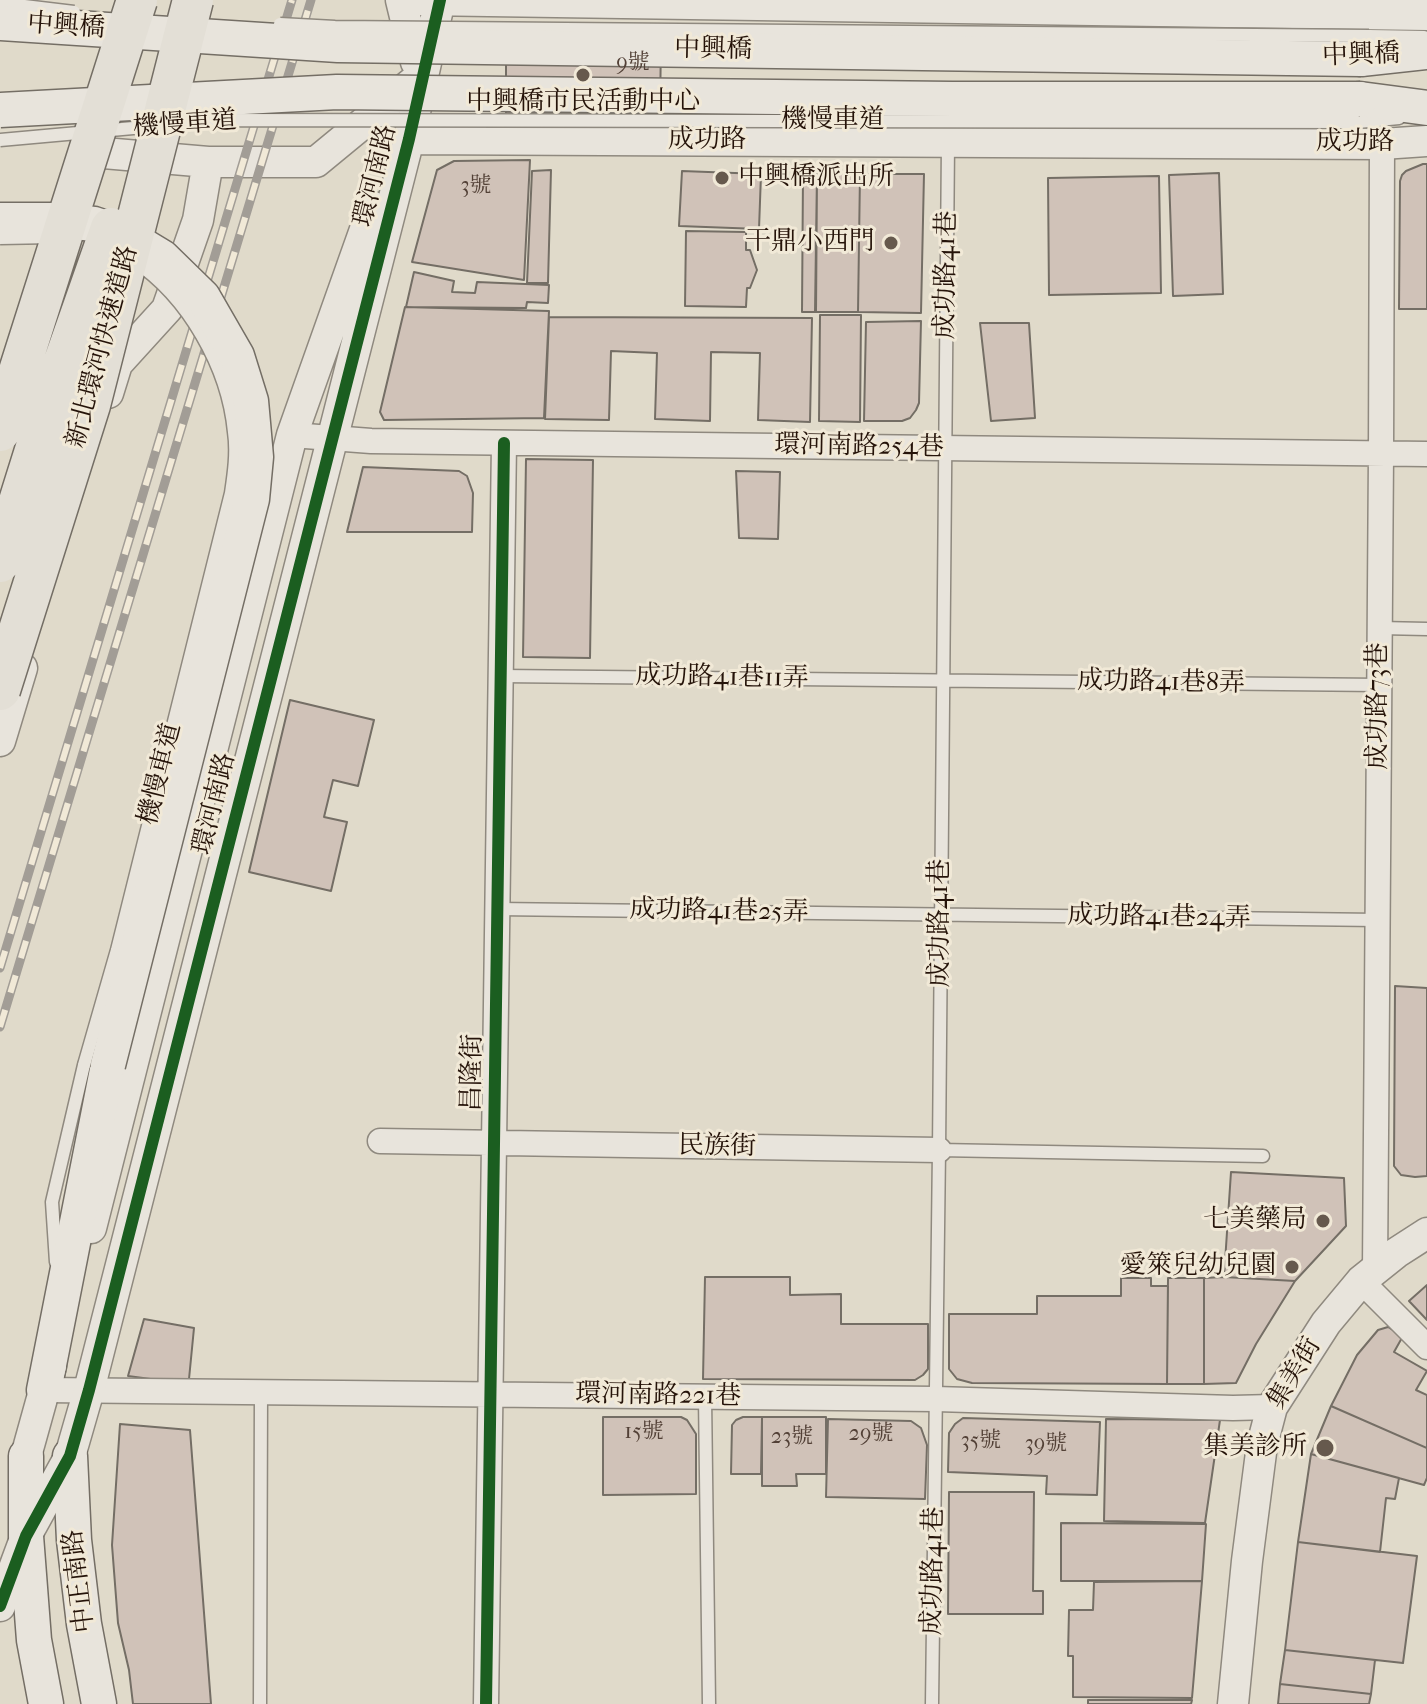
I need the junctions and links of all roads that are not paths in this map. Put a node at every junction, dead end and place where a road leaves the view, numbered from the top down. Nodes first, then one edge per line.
1 (401, 0) edge
2 (422, 0) edge
3 (440, 0) edge
4 (0, 3) edge
5 (1229, 6) edge
6 (134, 8) edge
7 (189, 10) edge
8 (85, 13) dead end
9 (1427, 15) edge
10 (0, 23) edge
11 (272, 24) dead end
12 (1427, 37) edge
13 (1365, 47) junction
14 (1427, 52) edge
15 (420, 77) junction
16 (1427, 108) edge
17 (0, 110) edge
18 (1359, 111) junction
19 (1427, 115) edge
20 (409, 139) junction
21 (0, 140) edge
22 (1427, 141) edge
23 (948, 143) junction
24 (1382, 144) junction
25 (92, 152) junction
26 (208, 162) junction
27 (0, 220) edge
28 (0, 238) edge
29 (81, 239) dead end
30 (97, 242) dead end
31 (0, 422) edge
32 (0, 431) edge
33 (292, 435) junction
34 (332, 438) junction
35 (504, 443) junction
36 (945, 448) junction
37 (1381, 454) junction
38 (1427, 454) edge
39 (0, 562) edge
40 (1380, 628) junction
41 (1427, 629) edge
42 (501, 676) junction
43 (943, 680) junction
44 (1380, 685) junction
45 (0, 690) edge
46 (0, 741) edge
47 (497, 909) junction
48 (941, 915) junction
49 (1378, 920) junction
50 (96, 1065) junction
51 (380, 1141) dead end
52 (494, 1143) junction
53 (939, 1150) junction
54 (1263, 1156) dead end
55 (1427, 1233) edge
56 (1368, 1275) junction
57 (1427, 1347) edge
58 (44, 1390) junction
59 (89, 1390) junction
60 (261, 1392) junction
61 (491, 1395) junction
62 (705, 1397) junction
63 (936, 1399) junction
64 (1272, 1407) junction
65 (26, 1456) joint
66 (70, 1456) junction
67 (26, 1536) junction
68 (0, 1606) edge
69 (46, 1704) edge
70 (99, 1704) edge
71 (260, 1704) edge
72 (486, 1704) edge
73 (709, 1704) edge
74 (932, 1704) edge
75 (1233, 1704) edge

1 - 15 street
2 - 3 street
3 - 5 street
3 - 20 street, 環河南路
4 - 8 lane, bridge
5 - 9 street
6 - 25 street
6 - 32 highway, bridge
7 - 39 highway, bridge
7 - 45 highway, 新北環河快速道路, bridge
10 - 13 main road, 中興橋, bridge
11 - 13 lane, bridge
12 - 13 lane
13 - 14 main road, 中興橋
15 - 20 street
15 - 26 street
15 - 33 street, 環河南路
16 - 18 main road, 中興橋
17 - 18 main road, 中興橋, bridge
18 - 19 lane, 機慢車道
18 - 21 lane, 機慢車道, bridge
20 - 23 street, 成功路
20 - 34 street, 環河南路
22 - 24 street, 成功路
23 - 24 street, 成功路
23 - 36 lane, 成功路41巷
24 - 37 street, 成功路73巷
25 - 26 street
25 - 31 street
26 - 46 street
27 - 50 main road, bridge
28 - 29 lane, bridge
30 - 50 lane, 機慢車道, bridge
33 - 34 street, 環河南路254巷
33 - 58 street, 環河南路
34 - 35 street, 環河南路254巷
34 - 59 street, 環河南路
35 - 36 street, 環河南路254巷
35 - 42 street, 昌隆街
36 - 37 street, 環河南路254巷
36 - 43 lane, 成功路41巷
37 - 38 street, 環河南路254巷
37 - 40 street, 成功路73巷
40 - 41 lane
40 - 44 street, 成功路73巷
42 - 43 lane, 成功路41巷11弄
42 - 47 street, 昌隆街
43 - 44 lane, 成功路41巷8弄
43 - 48 lane, 成功路41巷
44 - 49 street, 成功路73巷
47 - 48 lane, 成功路41巷25弄
47 - 52 street, 昌隆街
48 - 49 lane, 成功路41巷24弄
48 - 53 lane, 成功路41巷
49 - 56 street, 成功路73巷
50 - 58 main road
51 - 52 street, 民族街
52 - 53 street, 民族街
52 - 61 street, 昌隆街
53 - 54 lane
53 - 63 lane, 成功路41巷
55 - 56 street, 集美街
56 - 57 street
56 - 64 street, 集美街
58 - 59 street, 環河南路221巷
58 - 65 street, 環河南路
59 - 60 street, 環河南路221巷
59 - 66 street, 環河南路
60 - 61 street, 環河南路221巷
60 - 71 lane
61 - 62 street, 環河南路221巷
61 - 72 street, 昌隆街
62 - 63 street, 環河南路221巷
62 - 73 lane
63 - 64 street, 環河南路221巷
63 - 74 lane, 成功路41巷
64 - 75 street, 集美街
65 - 67 main road, 中正南路
66 - 67 street, 環河南路
66 - 70 main road, 中正南路
67 - 68 street, 環河南路
67 - 69 main road, 中正南路

